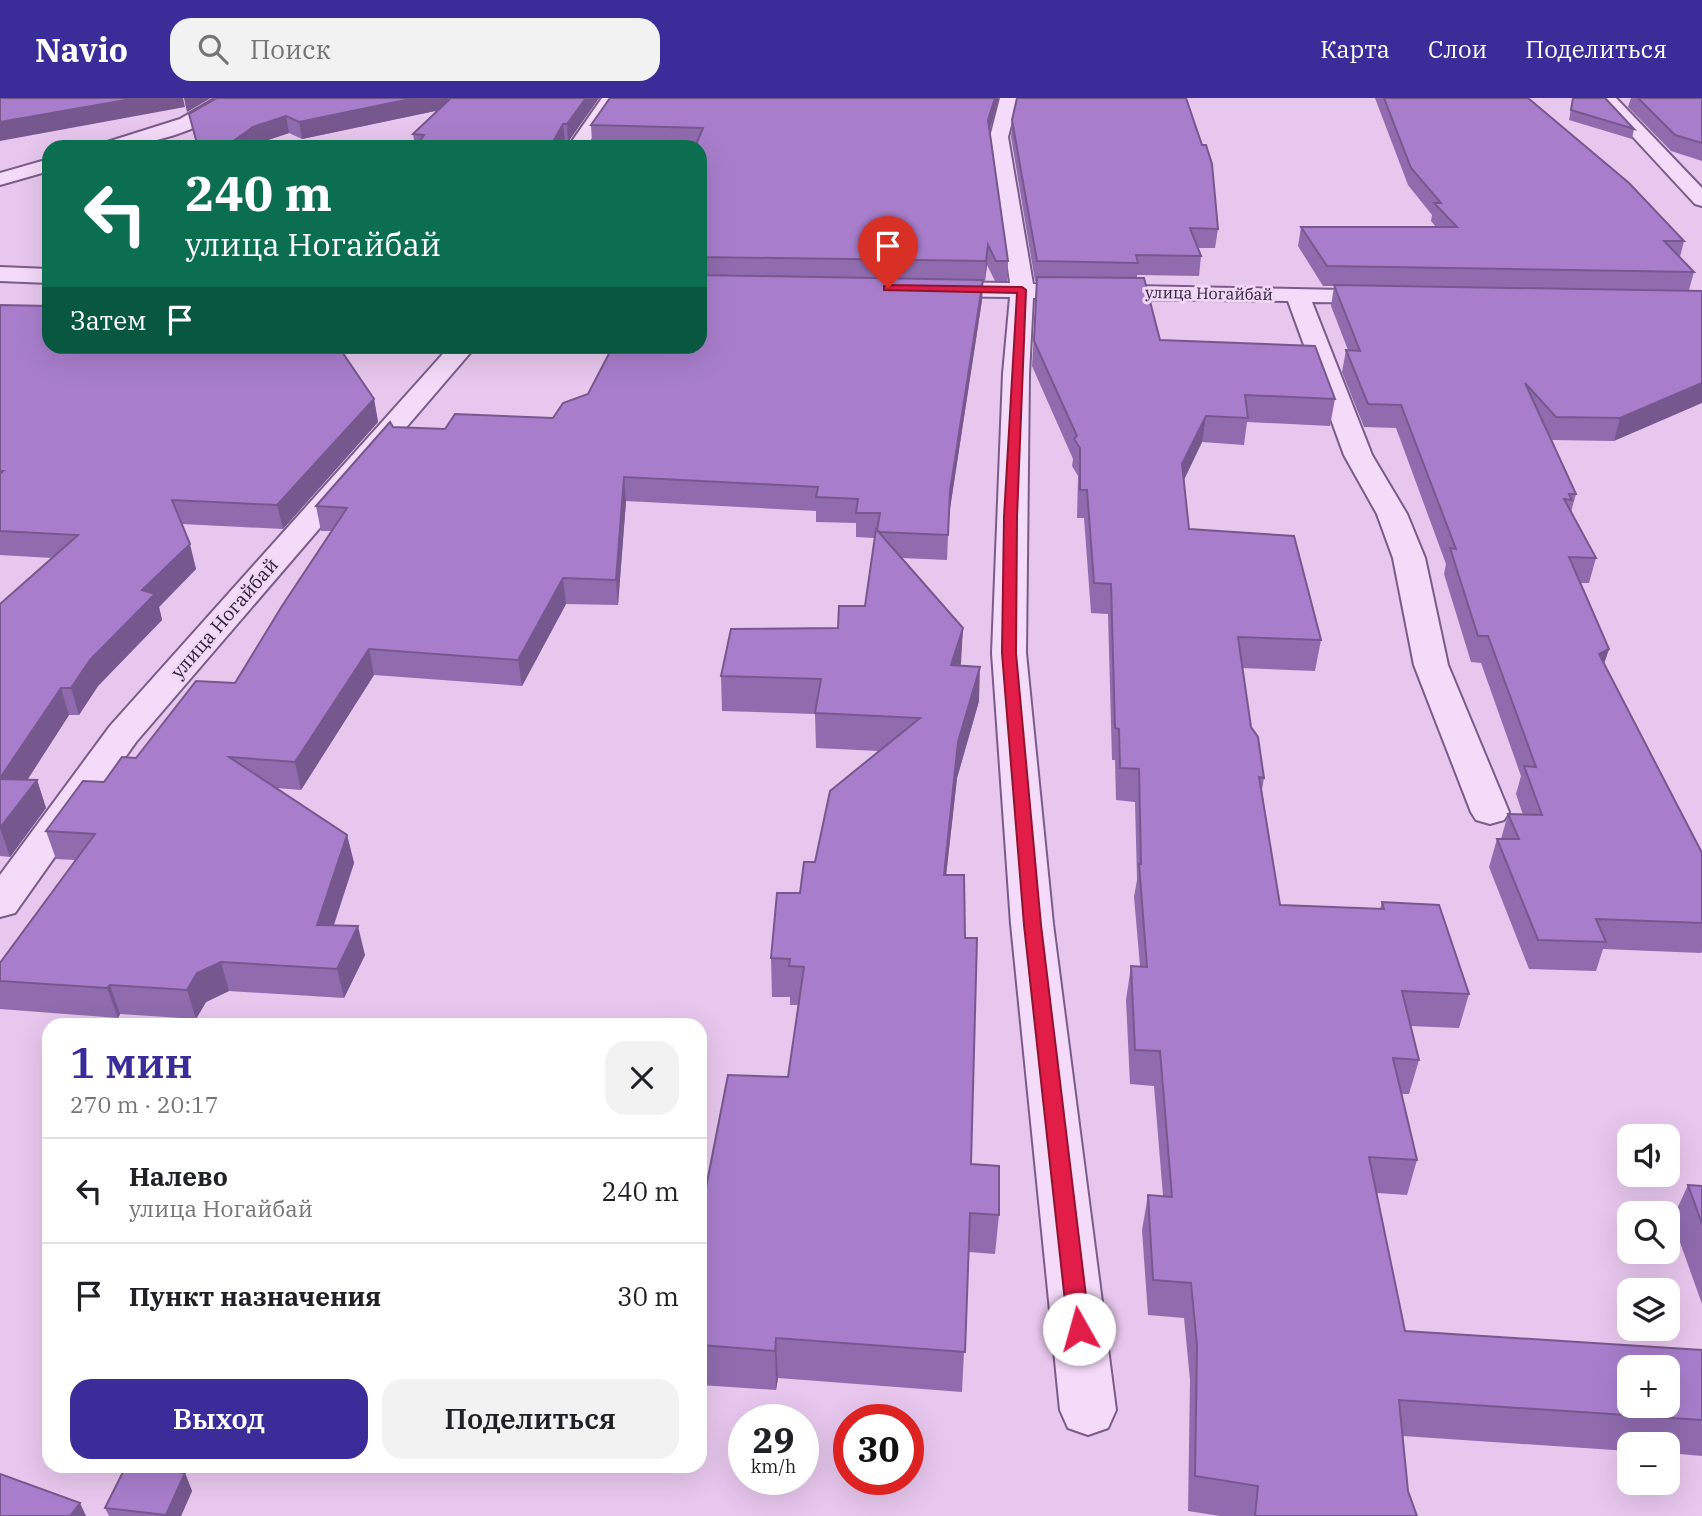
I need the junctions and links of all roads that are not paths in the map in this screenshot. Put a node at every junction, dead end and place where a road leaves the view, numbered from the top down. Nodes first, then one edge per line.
1 (226, 98) edge
2 (611, 98) edge
3 (1010, 98) edge
4 (1606, 98) edge
5 (134, 140) edge
6 (583, 140) edge
7 (42, 167) edge
8 (0, 180) edge
9 (1702, 200) edge
10 (0, 274) edge
11 (42, 276) edge
12 (910, 289) edge
13 (1022, 290) junction
14 (1297, 294) junction
15 (1409, 296) edge
16 (457, 354) edge
17 (1490, 812) dead end
18 (0, 904) edge
19 (1088, 1410) dead end

1 - 5 street
2 - 6 street
3 - 13 street
4 - 9 street
7 - 8 street
10 - 11 street
12 - 13 street, улица Ногайбай
13 - 14 street, улица Ногайбай
13 - 19 street
14 - 15 street, улица Ногайбай
14 - 17 street, улица Ногайбай
16 - 18 street, улица Ногайбай

